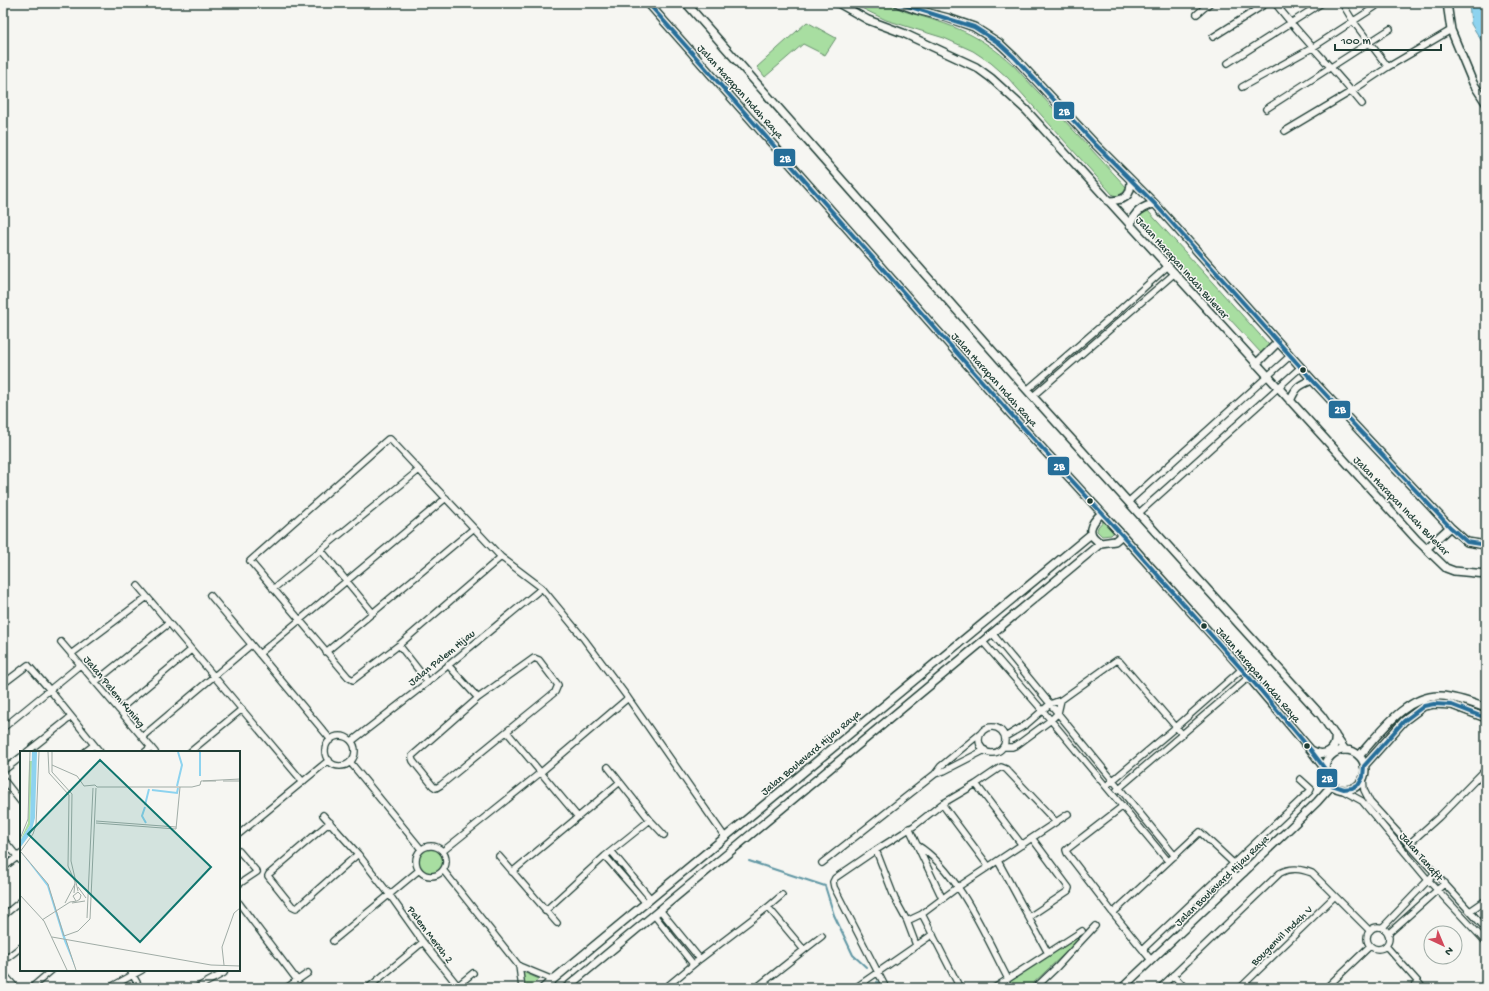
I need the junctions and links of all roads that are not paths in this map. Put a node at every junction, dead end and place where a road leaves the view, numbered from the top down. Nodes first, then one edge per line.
1 (648, 3) edge
2 (686, 3) edge
3 (838, 3) edge
4 (898, 3) edge
5 (1210, 3) edge
6 (1267, 3) edge
7 (1275, 3) edge
8 (1322, 3) edge
9 (1342, 3) edge
10 (1447, 3) edge
11 (1375, 7) dead end
12 (1197, 14) dead end
13 (1353, 21) junction
14 (1291, 24) junction
15 (1390, 29) dead end
16 (1451, 30) junction
17 (1213, 37) dead end
18 (1369, 42) junction
19 (1312, 48) junction
20 (1228, 63) dead end
21 (1332, 67) junction
22 (1388, 67) junction
23 (1242, 87) dead end
24 (1352, 91) junction
25 (1486, 103) edge
26 (1362, 104) dead end
27 (1266, 109) dead end
28 (1285, 132) dead end
29 (1131, 180) junction
30 (1108, 201) junction
31 (1154, 204) junction
32 (1130, 225) junction
33 (1168, 266) junction
34 (1175, 273) junction
35 (1278, 342) junction
36 (1290, 356) junction
37 (1256, 364) junction
38 (1301, 367) junction
39 (1268, 377) junction
40 (1312, 380) junction
41 (1278, 388) junction
42 (1027, 390) junction
43 (1033, 396) junction
44 (1290, 401) junction
45 (419, 470) junction
46 (446, 498) junction
47 (1128, 502) junction
48 (1102, 513) junction
49 (1139, 513) junction
50 (473, 529) junction
51 (1448, 529) junction
52 (1091, 534) junction
53 (1122, 535) junction
54 (1101, 543) junction
55 (1486, 545) edge
56 (1426, 549) junction
57 (321, 550) junction
58 (501, 557) junction
59 (1486, 574) edge
60 (346, 582) junction
61 (138, 586) dead end
62 (542, 588) junction
63 (273, 589) junction
64 (210, 595) dead end
65 (147, 597) junction
66 (373, 613) junction
67 (988, 619) junction
68 (300, 621) junction
69 (169, 623) junction
70 (994, 632) junction
71 (61, 642) dead end
72 (983, 642) junction
73 (251, 644) junction
74 (399, 645) junction
75 (191, 650) junction
76 (326, 652) junction
77 (71, 654) junction
78 (259, 654) junction
79 (80, 665) junction
80 (448, 665) junction
81 (1242, 669) junction
82 (214, 676) junction
83 (1248, 677) junction
84 (95, 682) junction
85 (428, 682) junction
86 (3, 684) edge
87 (49, 689) junction
88 (478, 698) junction
89 (628, 698) junction
90 (1061, 700) junction
91 (1050, 704) junction
92 (1486, 708) edge
93 (242, 709) junction
94 (119, 710) junction
95 (1042, 710) junction
96 (1058, 713) junction
97 (71, 717) junction
98 (1486, 718) edge
99 (1051, 720) junction
100 (1176, 727) junction
101 (3, 728) edge
102 (507, 732) junction
103 (981, 733) junction
104 (1335, 733) junction
105 (1182, 734) junction
106 (142, 736) junction
107 (1005, 737) junction
108 (331, 740) junction
109 (352, 741) junction
110 (94, 745) junction
111 (1003, 747) junction
112 (1310, 749) junction
113 (153, 750) edge
114 (985, 750) junction
115 (1345, 750) junction
116 (28, 751) edge
117 (87, 751) edge
118 (99, 751) edge
119 (191, 751) edge
120 (1359, 756) junction
121 (20, 758) edge
122 (329, 760) junction
123 (350, 762) junction
124 (1364, 766) junction
125 (608, 767) dead end
126 (1325, 769) junction
127 (1486, 769) edge
128 (3, 771) edge
129 (540, 772) junction
130 (935, 774) junction
131 (1363, 777) junction
132 (796, 778) junction
133 (3, 779) edge
134 (1300, 779) dead end
135 (1113, 780) junction
136 (303, 782) junction
137 (620, 782) junction
138 (789, 784) junction
139 (976, 784) junction
140 (1332, 785) junction
141 (1106, 786) junction
142 (806, 788) junction
143 (1119, 788) junction
144 (1340, 789) junction
145 (799, 794) junction
146 (1112, 794) junction
147 (20, 801) edge
148 (942, 804) junction
149 (1123, 806) junction
150 (1068, 814) dead end
151 (323, 815) dead end
152 (578, 817) junction
153 (650, 820) junction
154 (1055, 821) junction
155 (330, 822) junction
156 (909, 828) junction
157 (240, 833) edge
158 (664, 835) dead end
159 (725, 837) junction
160 (1032, 838) junction
161 (3, 839) edge
162 (1409, 844) junction
163 (917, 845) junction
164 (1022, 845) junction
165 (421, 849) junction
166 (876, 850) junction
167 (240, 852) edge
168 (443, 852) junction
169 (612, 852) junction
170 (358, 854) junction
171 (499, 856) dead end
172 (605, 856) junction
173 (1175, 856) junction
174 (20, 857) edge
175 (998, 861) junction
176 (1168, 861) junction
177 (822, 863) dead end
178 (1234, 863) junction
179 (989, 867) junction
180 (3, 868) edge
181 (1228, 869) junction
182 (443, 870) junction
183 (418, 871) junction
184 (512, 872) junction
185 (1244, 873) junction
186 (1435, 873) junction
187 (1237, 879) junction
188 (1428, 880) junction
189 (240, 883) edge
190 (1445, 883) junction
191 (958, 887) junction
192 (1438, 890) junction
193 (389, 894) junction
194 (782, 895) dead end
195 (1335, 896) junction
196 (942, 898) junction
197 (1486, 900) edge
198 (648, 901) junction
199 (20, 902) edge
200 (240, 904) edge
201 (768, 906) junction
202 (545, 910) junction
203 (660, 910) junction
204 (1470, 911) junction
205 (1113, 913) junction
206 (922, 914) junction
207 (654, 915) junction
208 (3, 916) edge
209 (1028, 917) junction
210 (907, 922) junction
211 (557, 923) dead end
212 (1095, 926) dead end
213 (1382, 928) junction
214 (1486, 929) edge
215 (1082, 931) dead end
216 (1370, 931) junction
217 (933, 934) junction
218 (1388, 934) junction
219 (822, 936) dead end
220 (1485, 938) edge
221 (684, 939) junction
222 (333, 941) dead end
223 (423, 942) junction
224 (677, 944) junction
225 (916, 945) junction
226 (1370, 946) junction
227 (1386, 946) junction
228 (20, 948) edge
229 (1143, 949) junction
230 (804, 950) junction
231 (586, 952) junction
232 (1048, 953) junction
233 (700, 959) junction
234 (1151, 960) junction
235 (3, 961) edge
236 (596, 963) junction
237 (693, 964) junction
238 (518, 966) junction
239 (51, 971) edge
240 (225, 971) edge
241 (3, 973) edge
242 (131, 973) edge
243 (308, 973) dead end
244 (473, 973) dead end
245 (875, 974) junction
246 (1173, 975) junction
247 (1008, 979) junction
248 (297, 980) junction
249 (553, 980) junction
250 (1418, 982) junction
251 (456, 987) edge
252 (16, 988) edge
253 (31, 988) edge
254 (109, 988) edge
255 (140, 988) edge
256 (196, 988) edge
257 (286, 988) edge
258 (368, 988) edge
259 (522, 988) edge
260 (543, 988) edge
261 (566, 988) edge
262 (666, 988) edge
263 (756, 988) edge
264 (856, 988) edge
265 (886, 988) edge
266 (960, 988) edge
267 (994, 988) edge
268 (1035, 988) edge
269 (1122, 988) edge
270 (1160, 988) edge
271 (1185, 988) edge
272 (1240, 988) edge
273 (1326, 988) edge
274 (1412, 988) edge
275 (1423, 988) edge

1 - 48 street, Jalan Harapan Indah Raya
2 - 42 street, Jalan Harapan Indah Raya
3 - 30 street, Jalan Harapan Indah Bulevar
4 - 29 street, Jalan Harapan Indah Bulevar
5 - 12 street
6 - 17 street
7 - 14 street
8 - 14 street
9 - 13 street
10 - 16 street
11 - 13 street
13 - 18 street
13 - 19 street
14 - 19 street
14 - 20 street
15 - 18 street
16 - 22 street
16 - 25 street
18 - 21 street
18 - 22 street
19 - 21 street
19 - 23 street
21 - 24 street
21 - 27 street
22 - 24 street
24 - 26 street
24 - 28 street
29 - 30 street
29 - 31 street, Jalan Harapan Indah Bulevar
30 - 32 street, Jalan Harapan Indah Bulevar
31 - 32 street
31 - 35 street, Jalan Harapan Indah Bulevar
32 - 33 street, Jalan Harapan Indah Bulevar
33 - 34 street, Jalan Harapan Indah Bulevar
33 - 42 street
34 - 37 street, Jalan Harapan Indah Bulevar
34 - 43 street
35 - 36 street, Jalan Harapan Indah Bulevar
35 - 37 street
36 - 38 street, Jalan Harapan Indah Bulevar
36 - 39 street
37 - 39 street, Jalan Harapan Indah Bulevar
38 - 40 street, Jalan Harapan Indah Bulevar
38 - 41 street
39 - 41 street, Jalan Harapan Indah Bulevar
39 - 47 street
40 - 44 street
40 - 51 street, Jalan Harapan Indah Bulevar
41 - 44 street, Jalan Harapan Indah Bulevar
41 - 49 street
42 - 43 street, Jalan Harapan Indah Raya
43 - 47 street, Jalan Harapan Indah Raya
44 - 56 street, Jalan Harapan Indah Bulevar
45 - 46 street
45 - 57 street
45 - 63 street
46 - 50 street
46 - 60 street
47 - 49 street, Jalan Harapan Indah Raya
48 - 52 street
48 - 53 street, Jalan Harapan Indah Raya
49 - 104 street, Jalan Harapan Indah Raya
50 - 58 street
50 - 66 street
51 - 55 street, Jalan Harapan Indah Bulevar
51 - 56 street
52 - 54 street
52 - 67 street, Jalan Boulevard Hijau Raya
53 - 54 street
53 - 81 street, Jalan Harapan Indah Raya
54 - 70 street
56 - 59 street, Jalan Harapan Indah Bulevar
57 - 60 street
57 - 63 street
58 - 62 street
58 - 74 street
60 - 66 street
60 - 68 street
61 - 65 street
62 - 80 street, Jalan Palem Hijau
62 - 89 street
63 - 68 street
64 - 73 street
65 - 69 street
65 - 77 street
66 - 76 street
67 - 70 street
67 - 132 street, Jalan Boulevard Hijau Raya
68 - 76 street
68 - 78 street
69 - 75 street
69 - 84 street
70 - 72 street
70 - 91 street
71 - 77 street, Jalan Palem Kuning
72 - 95 street
72 - 142 street
73 - 78 street
73 - 82 street
74 - 76 street
74 - 85 street
75 - 82 street
75 - 94 street
77 - 79 street, Jalan Palem Kuning
78 - 108 street
79 - 84 street, Jalan Palem Kuning
79 - 87 street
80 - 85 street, Jalan Palem Hijau
80 - 88 street
81 - 83 street, Jalan Harapan Indah Raya
81 - 100 street
82 - 93 street
82 - 106 street
83 - 105 street
83 - 112 street, Jalan Harapan Indah Raya
84 - 94 street, Jalan Palem Kuning
85 - 109 street, Jalan Palem Hijau
86 - 87 street
87 - 97 street
87 - 101 street
88 - 102 street
88 - 102 street
89 - 129 street
89 - 159 street
90 - 91 street
90 - 96 street
90 - 100 street
91 - 95 street
91 - 96 street
92 - 120 street
93 - 119 street
93 - 136 street
94 - 106 street, Jalan Palem Kuning
95 - 99 street
95 - 107 street
96 - 99 street
96 - 135 street
97 - 110 street
97 - 116 street
98 - 124 street
99 - 111 street
99 - 141 street
100 - 105 street
100 - 135 street
102 - 129 street
103 - 107 street
103 - 114 street
103 - 130 street
104 - 112 street
104 - 115 street, Jalan Harapan Indah Raya
105 - 143 street
106 - 113 street, Jalan Palem Kuning
107 - 111 street
108 - 109 street
108 - 122 street
109 - 123 street
110 - 117 street
110 - 118 street
111 - 114 street
112 - 126 street, Jalan Harapan Indah Raya
114 - 130 street
115 - 120 street
115 - 126 street
120 - 124 street
121 - 128 street
122 - 123 street
122 - 136 street
123 - 165 street
124 - 131 street
125 - 137 street
126 - 140 street
127 - 162 street
129 - 152 street
129 - 168 street
130 - 177 street
131 - 144 street
131 - 162 street, Jalan Tanafit
132 - 138 street, Jalan Boulevard Hijau Raya
132 - 142 street
133 - 147 street
134 - 178 street
135 - 141 street
135 - 143 street
136 - 157 street
137 - 152 street
137 - 153 street
138 - 145 street
138 - 159 street, Jalan Boulevard Hijau Raya
139 - 148 street
139 - 154 street
139 - 164 street
140 - 144 street
140 - 185 street, Jalan Boulevard Hijau Raya
141 - 146 street
142 - 145 street
143 - 146 street
143 - 173 street
144 - 188 street, Jalan Tanafit
145 - 203 street
146 - 149 street
148 - 156 street
148 - 179 street
149 - 176 street
149 - 205 street
150 - 154 street
151 - 155 street, Palem Merah 2
152 - 184 street
153 - 158 street
153 - 169 street
154 - 160 street
155 - 170 street, Palem Merah 2
155 - 170 street
156 - 163 street
156 - 166 street
159 - 198 street, Jalan Boulevard Hijau Raya
160 - 164 street
160 - 209 street
161 - 174 street
162 - 186 street, Jalan Tanafit
163 - 191 street
163 - 196 street
164 - 175 street
165 - 168 street
165 - 183 street
166 - 210 street
166 - 245 street
167 - 189 street
168 - 182 street
169 - 172 street
169 - 198 street
170 - 193 street, Palem Merah 2
171 - 184 street
172 - 198 street
172 - 202 street
173 - 176 street
173 - 178 street
174 - 180 street
175 - 179 street
175 - 209 street
176 - 205 street
178 - 181 street
178 - 185 street
179 - 191 street
181 - 187 street
181 - 229 street
182 - 183 street
182 - 238 street
183 - 193 street
184 - 202 street
185 - 187 street, Jalan Boulevard Hijau Raya
186 - 188 street
186 - 190 street, Jalan Tanafit
187 - 234 street, Jalan Boulevard Hijau Raya
188 - 192 street, Jalan Tanafit
188 - 213 street
190 - 192 street
190 - 204 street, Jalan Tanafit
191 - 196 street
191 - 247 street
192 - 218 street
192 - 220 street, Jalan Tanafit
193 - 222 street
193 - 223 street, Palem Merah 2
194 - 201 street
195 - 216 street
195 - 246 street
195 - 272 street, Bougenvil Indah V
196 - 206 street
197 - 204 street
198 - 231 street, Jalan Boulevard Hijau Raya
199 - 208 street
200 - 248 street
201 - 230 street
201 - 233 street
202 - 211 street
203 - 207 street
203 - 221 street
204 - 214 street, Jalan Tanafit
205 - 229 street
206 - 210 street
206 - 217 street
207 - 224 street
207 - 236 street
209 - 232 street
210 - 225 street
212 - 268 street
213 - 216 street
213 - 218 street
215 - 232 street
216 - 226 street
217 - 225 street
217 - 266 street
218 - 227 street
219 - 230 street
221 - 224 street
221 - 233 street
223 - 251 street, Palem Merah 2
223 - 258 street
224 - 237 street
225 - 245 street
226 - 227 street
226 - 273 street
227 - 250 street
228 - 235 street
229 - 234 street
230 - 263 street
231 - 236 street
231 - 249 street, Jalan Boulevard Hijau Raya
232 - 247 street
233 - 237 street
234 - 269 street, Jalan Boulevard Hijau Raya
236 - 261 street
237 - 262 street
238 - 249 street
238 - 259 street
239 - 253 street
240 - 256 street
241 - 252 street
242 - 254 street
242 - 255 street
243 - 248 street
244 - 251 street
245 - 264 street
245 - 265 street
246 - 270 street
246 - 271 street
247 - 267 street
248 - 257 street
249 - 260 street, Jalan Boulevard Hijau Raya
250 - 274 street
250 - 275 street

